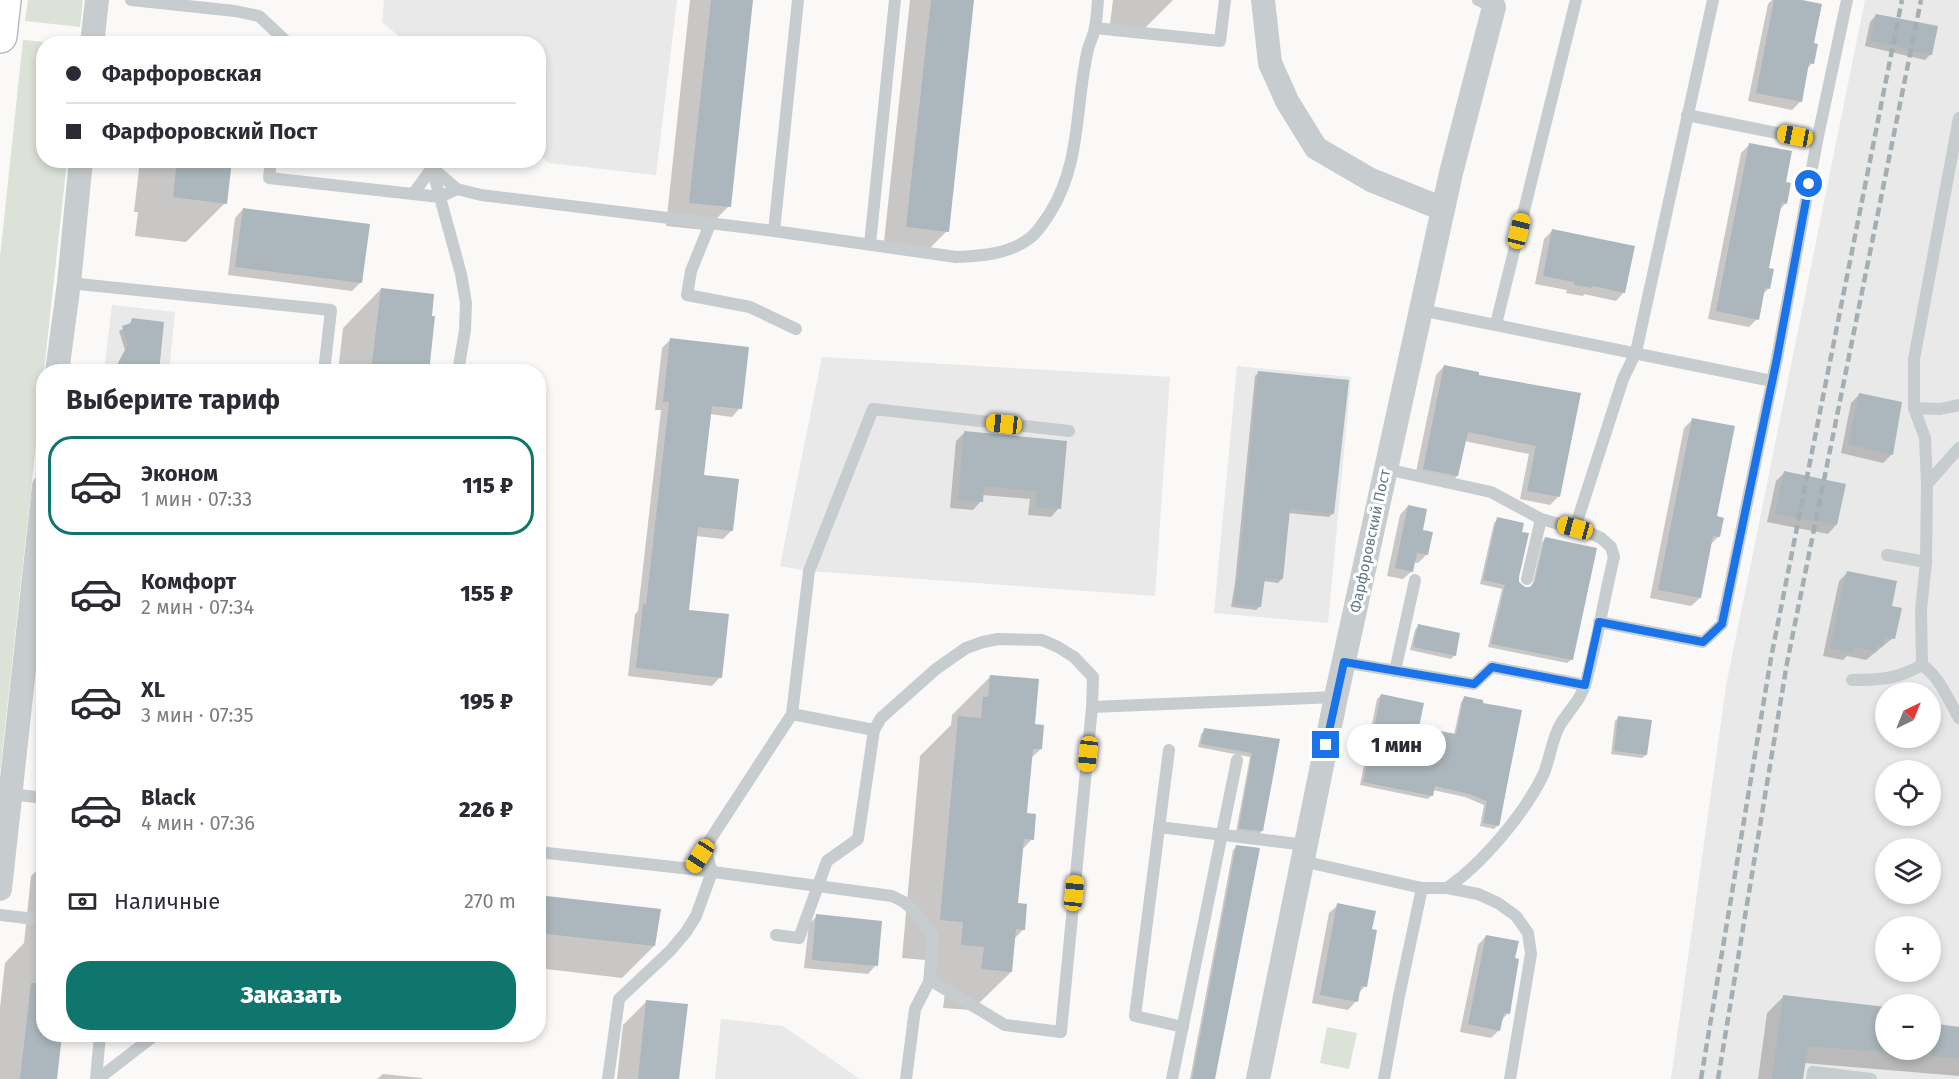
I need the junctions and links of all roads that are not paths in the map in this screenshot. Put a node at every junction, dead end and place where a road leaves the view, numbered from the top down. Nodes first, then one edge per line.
1 (4, 0) edge
2 (98, 0) edge
3 (131, 0) edge
4 (798, 0) edge
5 (895, 0) edge
6 (1098, 0) edge
7 (1225, 0) edge
8 (1263, 0) edge
9 (1576, 0) edge
10 (1713, 0) edge
11 (1847, 0) edge
12 (1486, 3) edge
13 (236, 6) edge
14 (1095, 28) junction
15 (0, 36) edge
16 (93, 36) edge
17 (280, 36) edge
18 (1687, 115) junction
19 (1959, 118) edge
20 (1817, 141) junction
21 (80, 168) edge
22 (270, 168) edge
23 (426, 168) edge
24 (429, 168) edge
25 (433, 168) edge
26 (457, 189) junction
27 (413, 194) junction
28 (440, 197) junction
29 (1443, 209) junction
30 (710, 224) junction
31 (774, 231) junction
32 (870, 244) junction
33 (69, 282) junction
34 (1421, 310) junction
35 (1496, 324) junction
36 (796, 329) dead end
37 (1636, 352) junction
38 (58, 364) edge
39 (325, 364) edge
40 (459, 364) edge
41 (1772, 381) junction
42 (1959, 405) edge
43 (1914, 408) junction
44 (1069, 431) dead end
45 (1959, 448) edge
46 (1386, 469) junction
47 (1927, 484) junction
48 (1542, 519) junction
49 (1575, 528) junction
50 (1887, 555) dead end
51 (36, 561) edge
52 (1926, 562) junction
53 (1527, 579) dead end
54 (1414, 580) dead end
55 (1599, 622) junction
56 (1344, 662) junction
57 (1922, 664) junction
58 (1395, 671) junction
59 (1852, 680) dead end
60 (1585, 685) junction
61 (1336, 697) junction
62 (1092, 707) junction
63 (792, 714) junction
64 (1959, 718) edge
65 (874, 730) junction
66 (1169, 750) dead end
67 (1237, 760) dead end
68 (11, 794) junction
69 (36, 797) edge
70 (1159, 828) junction
71 (1222, 835) junction
72 (705, 849) junction
73 (546, 853) edge
74 (1304, 853) junction
75 (691, 869) junction
76 (712, 872) junction
77 (817, 886) junction
78 (1422, 888) junction
79 (1447, 888) junction
80 (0, 889) edge
81 (0, 915) edge
82 (36, 919) edge
83 (776, 935) dead end
84 (930, 980) junction
85 (1183, 1027) junction
86 (100, 1042) edge
87 (146, 1042) edge
88 (97, 1079) edge
89 (608, 1079) edge
90 (906, 1079) edge
91 (1172, 1079) edge
92 (1258, 1079) edge
93 (1384, 1079) edge
94 (1510, 1079) edge
95 (1812, 1079) edge
96 (1871, 1079) edge

1 - 15 main road
2 - 16 street
3 - 13 lane
4 - 31 lane
5 - 32 lane
6 - 14 lane
7 - 14 lane
8 - 29 street
9 - 35 lane
10 - 18 lane
11 - 20 lane
12 - 29 street, Фарфоровский Пост
13 - 17 lane
14 - 32 lane
18 - 20 lane
18 - 37 lane
19 - 43 lane
20 - 41 lane
21 - 33 street
22 - 27 lane
23 - 27 lane
24 - 28 lane
25 - 26 lane
26 - 28 lane
26 - 30 lane
27 - 28 lane
28 - 40 lane
29 - 34 street, Фарфоровский Пост
30 - 31 lane
30 - 36 lane
31 - 32 lane
33 - 38 street
33 - 39 lane
34 - 35 lane
34 - 46 street, Фарфоровский Пост
35 - 37 lane
37 - 41 lane
37 - 49 lane
41 - 55 lane
42 - 43 lane
43 - 47 lane
44 - 63 lane
45 - 47 lane
46 - 48 lane
46 - 56 street, Фарфоровский Пост
47 - 52 lane
48 - 49 lane
48 - 53 lane
49 - 55 lane
50 - 52 lane
51 - 68 street
52 - 57 lane
54 - 58 lane
55 - 60 lane
56 - 58 lane
56 - 61 street, Фарфоровский Пост
57 - 59 lane
57 - 64 lane
58 - 60 lane
60 - 79 lane
61 - 62 lane
61 - 74 street, Фарфоровский Пост
62 - 65 lane
62 - 84 lane
63 - 65 lane
63 - 72 lane
65 - 77 lane
66 - 70 lane
67 - 71 lane
68 - 69 lane
68 - 80 street
70 - 71 lane
70 - 85 lane
71 - 74 lane
71 - 85 lane
72 - 75 lane
72 - 76 lane
73 - 75 lane
74 - 78 lane
74 - 92 street, Фарфоровский Пост
75 - 76 lane
76 - 77 lane
76 - 89 lane
77 - 83 lane
77 - 84 lane
78 - 79 lane
78 - 93 lane
79 - 94 lane
81 - 82 lane
84 - 90 lane
85 - 91 lane
86 - 88 lane
87 - 88 lane
95 - 96 lane

